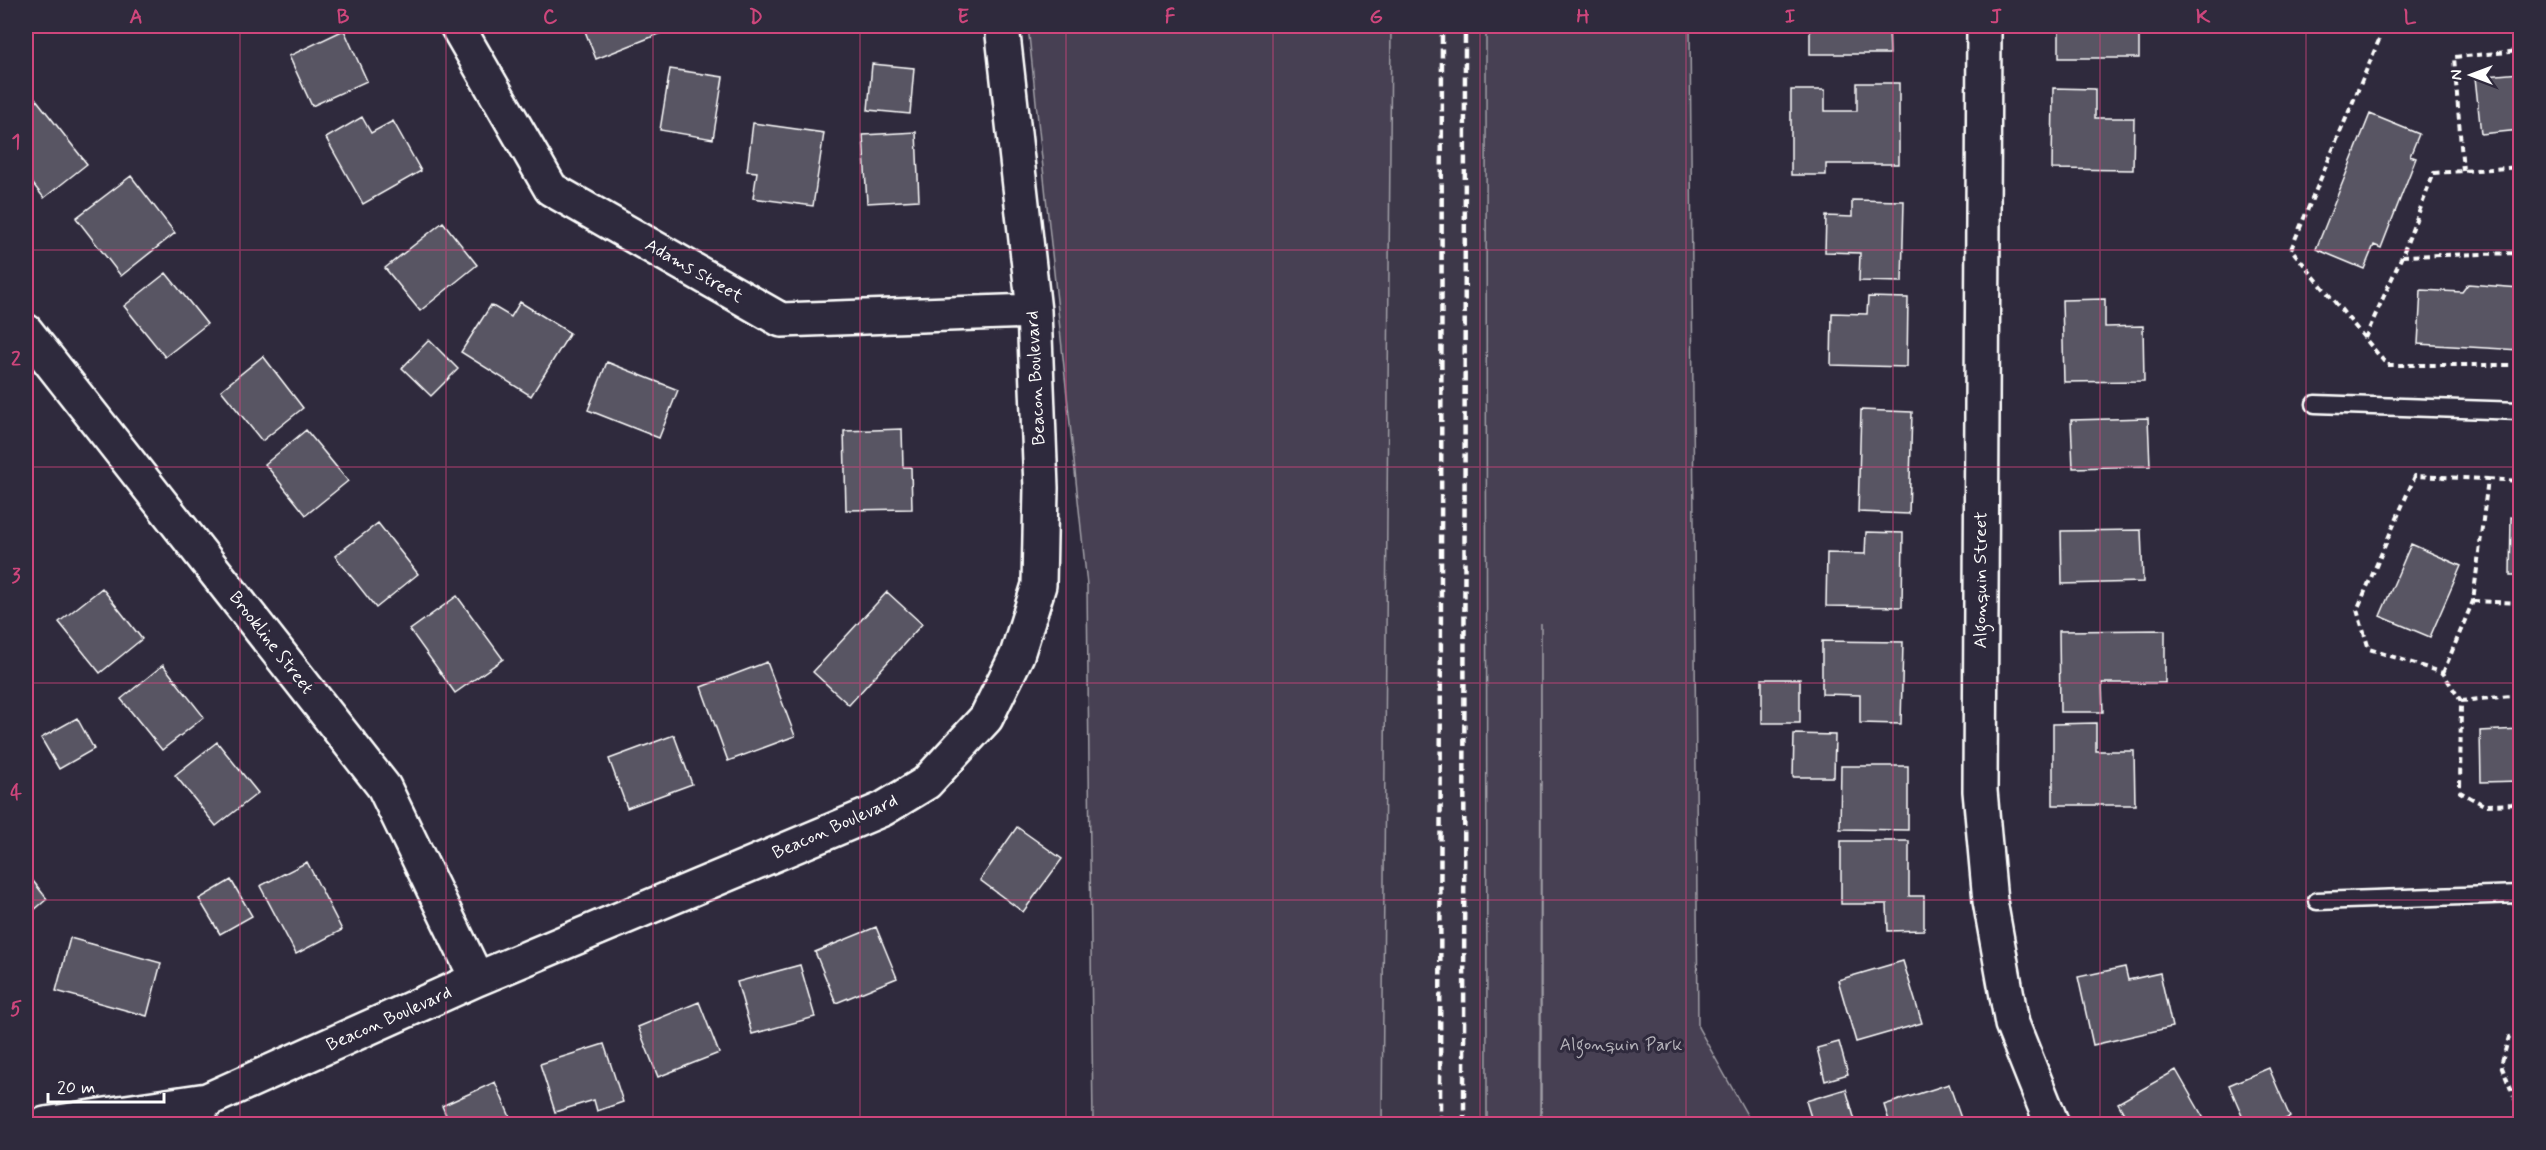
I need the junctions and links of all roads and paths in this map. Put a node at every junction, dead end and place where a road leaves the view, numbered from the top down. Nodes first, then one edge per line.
1 (458, 26) edge
2 (1002, 26) edge
3 (1983, 26) edge
4 (2379, 40) dead end
5 (2520, 51) edge
6 (2520, 167) edge
7 (2463, 171) junction
8 (2520, 253) edge
9 (2402, 256) junction
10 (1034, 311) junction
11 (26, 331) edge
12 (2365, 338) junction
13 (2520, 365) edge
14 (2315, 404) dead end
15 (2520, 411) edge
16 (2488, 479) junction
17 (2520, 481) edge
18 (2473, 601) junction
19 (2520, 603) edge
20 (2443, 673) junction
21 (2520, 695) edge
22 (2461, 701) junction
23 (2520, 804) edge
24 (2520, 894) edge
25 (2317, 901) dead end
26 (477, 979) junction
27 (2520, 1033) edge
28 (199, 1112) edge
29 (2520, 1112) edge
30 (26, 1120) edge
31 (32, 1125) edge
32 (45, 1125) edge
33 (2052, 1125) edge

1 - 10 street, Adams Street
2 - 10 street, Beacon Boulevard
3 - 33 street, Algonquin Street
4 - 12 path
5 - 7 path
6 - 7 path
7 - 9 path
8 - 9 path
9 - 12 path
10 - 26 street, Beacon Boulevard
11 - 26 street, Brookline Street
12 - 13 path
14 - 15 lane
16 - 17 path
16 - 18 path
16 - 20 path
18 - 19 path
18 - 20 path
20 - 22 path
21 - 22 path
22 - 23 path
24 - 25 lane
26 - 28 street, Beacon Boulevard
27 - 29 path
28 - 32 street, Beacon Boulevard
30 - 31 street

